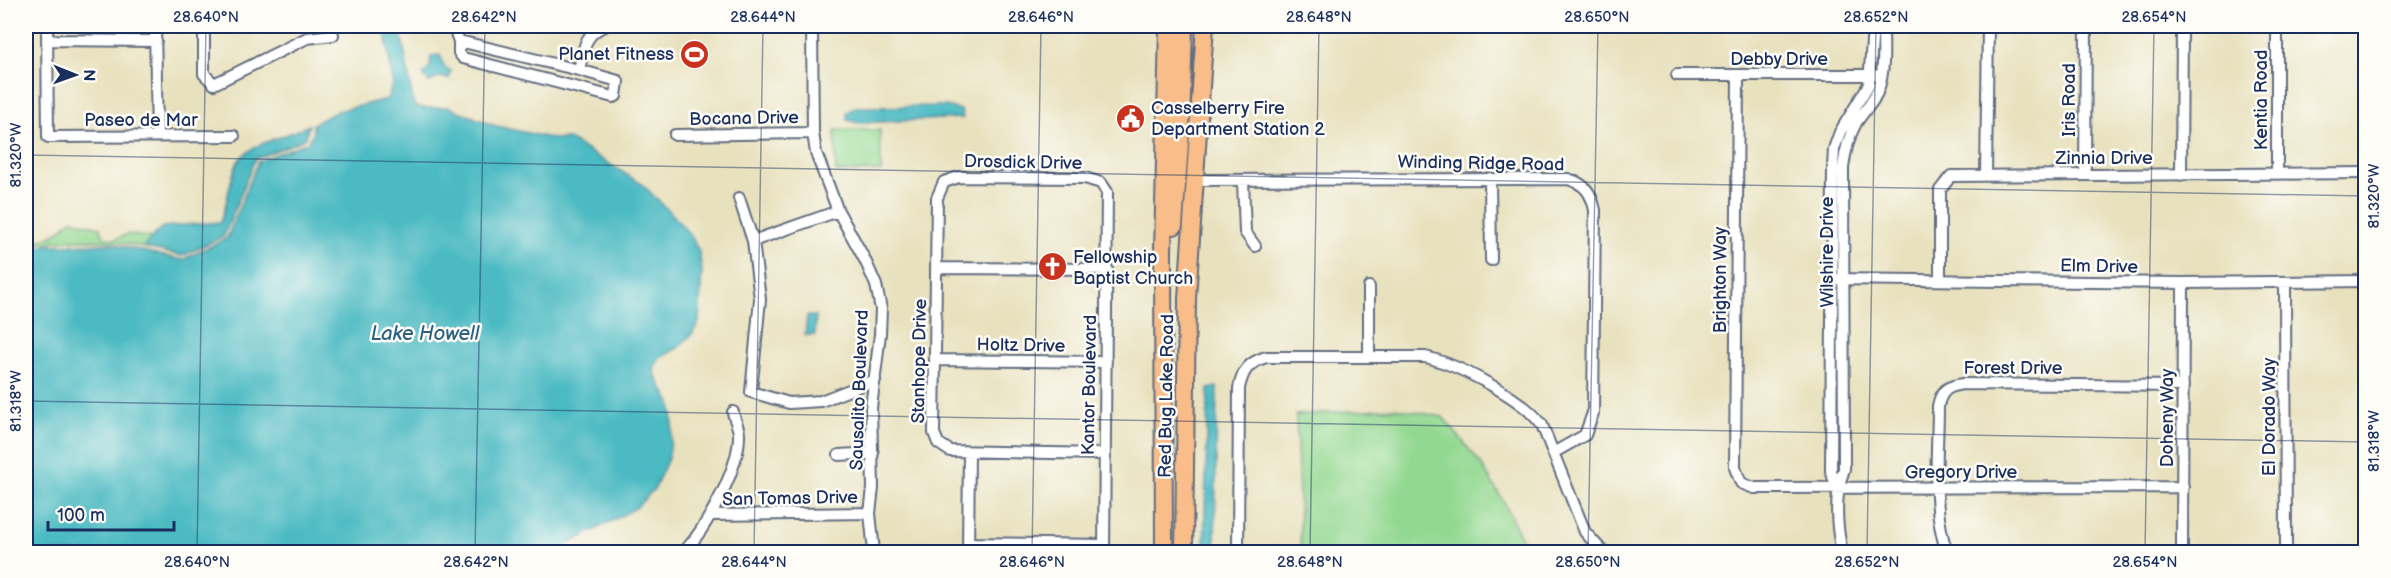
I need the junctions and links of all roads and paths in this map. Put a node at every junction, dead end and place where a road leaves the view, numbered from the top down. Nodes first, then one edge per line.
1 (47, 26) edge
2 (155, 26) edge
3 (204, 26) edge
4 (331, 26) edge
5 (453, 26) edge
6 (606, 26) edge
7 (812, 26) edge
8 (1168, 26) edge
9 (1184, 26) edge
10 (1205, 26) edge
11 (1873, 26) edge
12 (1883, 26) edge
13 (1989, 26) edge
14 (2086, 26) edge
15 (2182, 26) edge
16 (2277, 26) edge
17 (47, 40) junction
18 (156, 41) junction
19 (459, 41) junction
20 (579, 70) junction
21 (1677, 75) dead end
22 (1738, 76) junction
23 (1875, 76) junction
24 (813, 133) junction
25 (675, 135) dead end
26 (157, 136) junction
27 (234, 136) dead end
28 (2085, 174) junction
29 (2277, 174) junction
30 (2366, 174) edge
31 (1986, 175) junction
32 (2181, 175) junction
33 (1490, 178) junction
34 (1194, 180) junction
35 (1243, 180) junction
36 (944, 182) joint
37 (1101, 183) joint
38 (739, 198) dead end
39 (838, 211) junction
40 (753, 241) junction
41 (1255, 246) dead end
42 (1491, 260) dead end
43 (936, 268) junction
44 (1107, 269) junction
45 (1832, 279) junction
46 (1844, 280) junction
47 (1940, 280) junction
48 (2366, 281) edge
49 (2285, 282) junction
50 (2183, 283) junction
51 (1369, 287) dead end
52 (1369, 357) junction
53 (936, 360) junction
54 (1106, 362) junction
55 (875, 380) junction
56 (2183, 386) junction
57 (1165, 404) junction
58 (733, 412) dead end
59 (969, 452) junction
60 (873, 453) junction
61 (1554, 453) junction
62 (1104, 454) junction
63 (839, 455) dead end
64 (1741, 483) joint
65 (2183, 487) junction
66 (1837, 488) junction
67 (1938, 489) junction
68 (870, 513) junction
69 (711, 515) junction
70 (968, 548) edge
71 (1104, 548) edge
72 (684, 552) edge
73 (874, 552) edge
74 (1164, 552) edge
75 (1184, 552) edge
76 (1238, 552) edge
77 (1603, 552) edge
78 (1842, 552) edge
79 (1947, 552) edge
80 (2182, 552) edge
81 (2286, 552) edge

1 - 17 street
2 - 18 street
3 - 4 street
5 - 19 street
6 - 20 street
7 - 24 street, Sausalito Boulevard
8 - 57 main road, Red Bug Lake Road
9 - 57 main road
10 - 34 main road, Red Bug Lake Road
11 - 23 street, Wilshire Drive
12 - 23 street, Wilshire Drive
13 - 31 street
14 - 28 street, Iris Road
15 - 32 street
16 - 29 street, Kentia Road
17 - 18 street
17 - 26 street, Paseo de Mar
18 - 26 street
19 - 20 street
19 - 20 street
21 - 22 street, Debby Drive
22 - 23 street, Debby Drive
22 - 64 street, Brighton Way
23 - 45 street, Wilshire Drive
23 - 46 street, Wilshire Drive
24 - 25 street, Bocana Drive
24 - 39 street, Sausalito Boulevard
26 - 27 street, Paseo de Mar
28 - 31 street, Zinnia Drive
28 - 32 street, Zinnia Drive
29 - 30 street, Zinnia Drive
29 - 32 street, Zinnia Drive
31 - 47 street, Zinnia Drive
33 - 35 street, Winding Ridge Road
33 - 42 street
33 - 61 street, Winding Ridge Road
34 - 35 street, Winding Ridge Road
34 - 75 main road, Red Bug Lake Road
35 - 41 street
36 - 37 street, Drosdick Drive
36 - 43 street, Stanhope Drive
37 - 44 street, Kantor Boulevard
38 - 40 street
39 - 40 street
39 - 55 street, Sausalito Boulevard
40 - 55 street
43 - 44 street
43 - 53 street, Stanhope Drive
44 - 54 street, Kantor Boulevard
45 - 46 street, Elm Drive
45 - 66 street, Wilshire Drive
46 - 47 street, Elm Drive
46 - 66 street, Wilshire Drive
47 - 50 street, Elm Drive
48 - 49 street, Elm Drive
49 - 50 street, Elm Drive
49 - 81 street, El Dorado Way
50 - 56 street, Doheny Way
51 - 52 street
52 - 61 street
52 - 76 street
53 - 54 street, Holtz Drive
53 - 59 street, Stanhope Drive
54 - 62 street, Kantor Boulevard
55 - 60 street, Sausalito Boulevard
56 - 65 street, Doheny Way
56 - 67 street, Forest Drive
57 - 74 main road, Red Bug Lake Road
58 - 69 street
59 - 62 street
59 - 70 street
60 - 63 street
60 - 68 street, Sausalito Boulevard
61 - 77 street
62 - 71 street, Kantor Boulevard
64 - 66 street, Gregory Drive
65 - 67 street, Gregory Drive
65 - 80 street, Doheny Way
66 - 67 street, Gregory Drive
66 - 78 street, Wilshire Drive
67 - 79 street, Forest Drive
68 - 69 street, San Tomas Drive
68 - 73 street, Sausalito Boulevard
69 - 72 street
70 - 71 street

